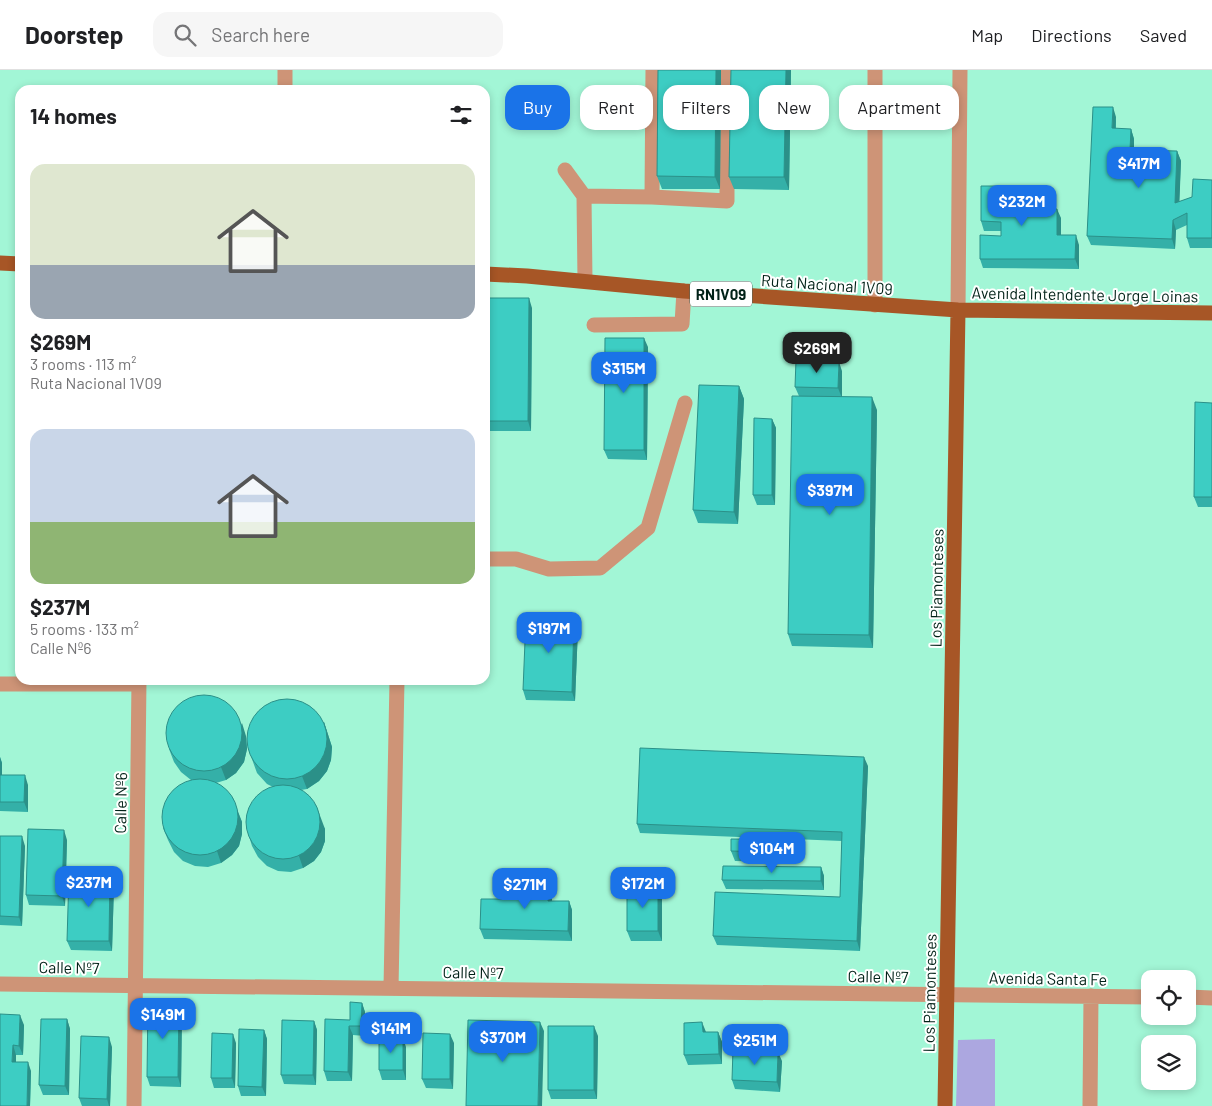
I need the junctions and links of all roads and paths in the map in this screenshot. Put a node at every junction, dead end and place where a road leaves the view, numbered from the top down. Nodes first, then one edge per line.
1 (285, 70) edge
2 (653, 70) edge
3 (727, 70) edge
4 (875, 70) edge
5 (960, 70) edge
6 (285, 85) edge
7 (565, 170) dead end
8 (584, 196) junction
9 (652, 196) junction
10 (0, 263) edge
11 (15, 264) edge
12 (490, 274) edge
13 (585, 281) junction
14 (684, 291) junction
15 (875, 305) junction
16 (958, 310) junction
17 (1212, 313) edge
18 (594, 325) dead end
19 (686, 403) dead end
20 (490, 558) edge
21 (0, 684) edge
22 (15, 684) edge
23 (139, 685) edge
24 (397, 685) edge
25 (0, 984) edge
26 (136, 986) junction
27 (391, 988) junction
28 (946, 994) junction
29 (1091, 996) junction
30 (1141, 997) edge
31 (1196, 997) edge
32 (1212, 998) edge
33 (134, 1106) edge
34 (945, 1106) edge
35 (1090, 1106) edge

1 - 6 street
2 - 9 street
3 - 9 street
4 - 15 street
5 - 16 street, Los Piamonteses
7 - 8 street
8 - 9 street
8 - 13 street
10 - 11 main road
12 - 13 main road, Ruta Nacional 1V09 / RN1V09
13 - 14 main road, Ruta Nacional 1V09 / RN1V09
14 - 15 main road, Ruta Nacional 1V09 / RN1V09
14 - 18 street
15 - 16 main road, Ruta Nacional 1V09 / RN1V09
16 - 17 main road, Avenida Intendente Jorge Loinas / RN1V09
16 - 28 main road, Los Piamonteses
19 - 20 street
21 - 22 street
23 - 26 street, Calle Nº6
24 - 27 street
25 - 26 street, Calle Nº7
26 - 27 street, Calle Nº7
26 - 33 street, Calle Nº6
27 - 28 street, Calle Nº7
28 - 29 street, Avenida Santa Fe
28 - 34 main road, Los Piamonteses
29 - 30 street, Avenida Santa Fe
29 - 35 street
31 - 32 street

